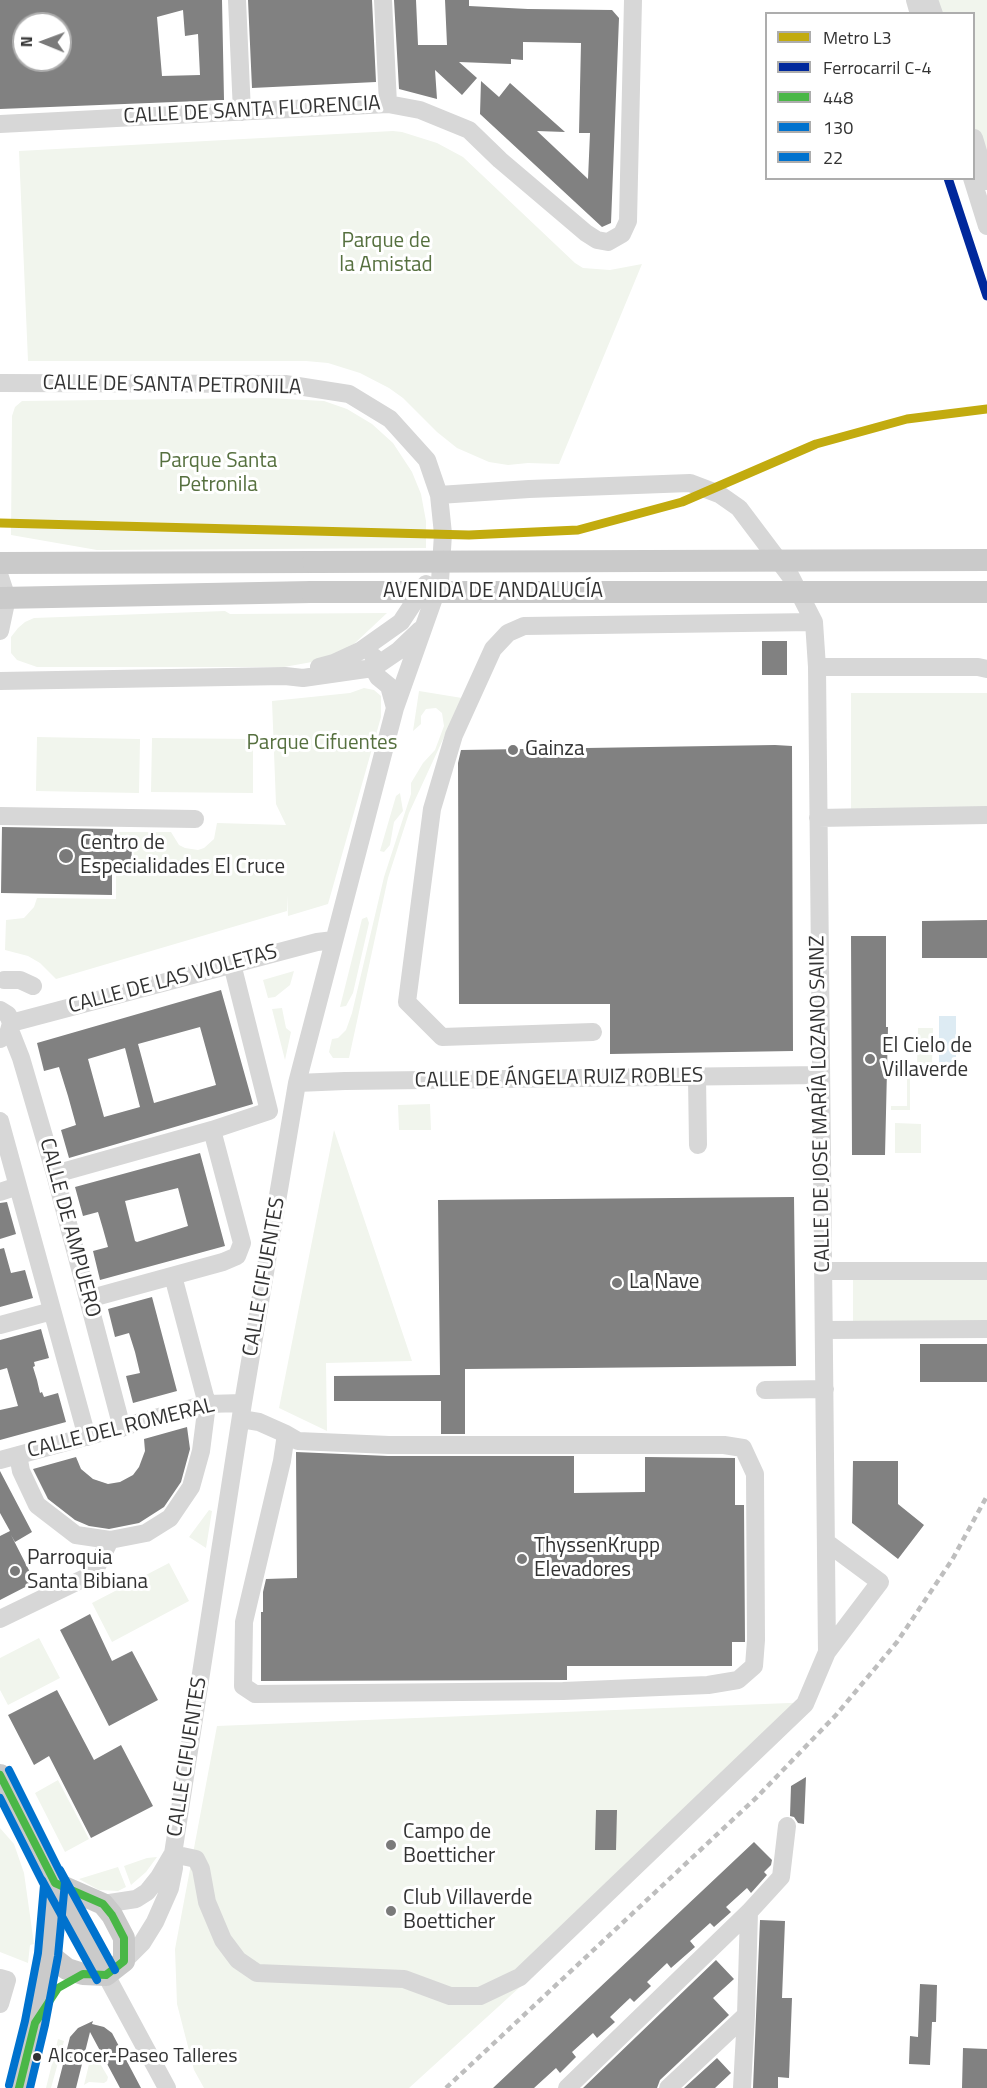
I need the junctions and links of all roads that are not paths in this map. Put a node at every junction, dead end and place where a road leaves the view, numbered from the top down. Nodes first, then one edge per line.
1 (237, 0) edge
2 (383, 0) edge
3 (633, 0) edge
4 (388, 104) junction
5 (242, 112) junction
6 (0, 124) edge
7 (975, 141) edge
8 (973, 180) edge
9 (987, 181) edge
10 (987, 226) edge
11 (0, 383) edge
12 (439, 495) junction
13 (443, 534) junction
14 (987, 560) edge
15 (0, 563) edge
16 (429, 580) junction
17 (2, 591) edge
18 (987, 592) edge
19 (814, 621) junction
20 (423, 626) junction
21 (0, 631) edge
22 (367, 646) junction
23 (393, 649) junction
24 (409, 667) junction
25 (817, 667) junction
26 (373, 668) junction
27 (987, 669) edge
28 (285, 676) junction
29 (0, 681) edge
30 (395, 708) junction
31 (987, 815) edge
32 (0, 816) edge
33 (818, 818) junction
34 (195, 819) dead end
35 (334, 940) junction
36 (232, 964) junction
37 (4, 980) dead end
38 (33, 986) dead end
39 (5, 1026) edge
40 (593, 1032) dead end
41 (821, 1076) junction
42 (697, 1077) junction
43 (297, 1083) junction
44 (0, 1121) edge
45 (212, 1130) junction
46 (698, 1145) dead end
47 (55, 1174) junction
48 (18, 1186) junction
49 (0, 1192) edge
50 (823, 1271) junction
51 (987, 1271) edge
52 (173, 1276) junction
53 (88, 1299) junction
54 (52, 1311) junction
55 (0, 1325) edge
56 (987, 1329) edge
57 (824, 1330) junction
58 (825, 1389) junction
59 (765, 1390) dead end
60 (207, 1404) junction
61 (242, 1411) junction
62 (122, 1428) junction
63 (286, 1434) junction
64 (87, 1437) junction
65 (18, 1455) junction
66 (0, 1460) edge
67 (110, 1540) junction
68 (826, 1542) junction
69 (0, 1619) edge
70 (827, 1652) junction
71 (0, 1775) edge
72 (6, 1797) edge
73 (787, 1826) dead end
74 (173, 1854) junction
75 (55, 1883) junction
76 (103, 1904) junction
77 (749, 1912) junction
78 (48, 1954) junction
79 (124, 1961) junction
80 (82, 1974) junction
81 (106, 1975) junction
82 (0, 1978) edge
83 (0, 2004) edge
84 (746, 2015) junction
85 (35, 2023) junction
86 (19, 2088) edge
87 (166, 2088) edge
88 (567, 2088) edge
89 (668, 2088) edge
90 (742, 2088) edge

1 - 5 street
2 - 4 street
3 - 4 street, CALLE DE SANTA FLORENCIA
4 - 5 street, CALLE DE SANTA FLORENCIA
5 - 6 street, CALLE DE SANTA FLORENCIA
7 - 9 street
8 - 10 street
11 - 12 street, CALLE DE SANTA PETRONILA
12 - 13 street
12 - 19 street
13 - 16 street
13 - 20 street, CALLE CIFUENTES
14 - 15 main road, AVENIDA DE ANDALUCÍA, bridge
16 - 22 street
16 - 23 street
17 - 18 main road, AVENIDA DE ANDALUCÍA, bridge
17 - 21 street
19 - 25 street, CALLE DE JOSE MARÍA LOZANO SAINZ
19 - 40 street
20 - 23 street
20 - 24 street, CALLE CIFUENTES
22 - 23 street
22 - 28 street
23 - 24 street
23 - 26 street
24 - 30 street, CALLE CIFUENTES
25 - 27 street
25 - 33 street, CALLE DE JOSE MARÍA LOZANO SAINZ
26 - 28 street
26 - 30 street
28 - 29 street
30 - 35 street, CALLE CIFUENTES
31 - 33 street
32 - 34 street
33 - 41 street, CALLE DE JOSE MARÍA LOZANO SAINZ
35 - 36 street, CALLE DE LAS VIOLETAS
35 - 43 street, CALLE CIFUENTES
36 - 39 street, CALLE DE LAS VIOLETAS
36 - 45 street
37 - 38 street
39 - 47 street, CALLE DE AMPUERO
41 - 42 street, CALLE DE ÁNGELA RUIZ ROBLES
41 - 50 street, CALLE DE JOSE MARÍA LOZANO SAINZ
42 - 43 street, CALLE DE ÁNGELA RUIZ ROBLES
42 - 46 street
43 - 61 street, CALLE CIFUENTES
44 - 48 street, CALLE DE AMPUERO
45 - 47 street
45 - 52 street
47 - 53 street, CALLE DE AMPUERO
48 - 49 street
48 - 54 street, CALLE DE AMPUERO
50 - 51 street
50 - 57 street, CALLE DE JOSE MARÍA LOZANO SAINZ
52 - 53 street
52 - 60 street
53 - 62 street, CALLE DE AMPUERO
54 - 55 street
54 - 64 street, CALLE DE AMPUERO
56 - 57 street
57 - 58 street, CALLE DE JOSE MARÍA LOZANO SAINZ
58 - 59 street
58 - 68 street, CALLE DE JOSE MARÍA LOZANO SAINZ
60 - 61 street, CALLE DEL ROMERAL
60 - 62 street, CALLE DEL ROMERAL
60 - 67 street
61 - 63 street, CALLE DEL ROMERAL
61 - 74 street, CALLE CIFUENTES
62 - 64 street, CALLE DEL ROMERAL
63 - 63 street, CALLE DEL ROMERAL
64 - 65 street, CALLE DEL ROMERAL
65 - 66 street, CALLE DEL ROMERAL
65 - 67 street
67 - 69 street
68 - 70 street, CALLE DE JOSE MARÍA LOZANO SAINZ
68 - 70 street
70 - 74 street
71 - 72 main road
72 - 75 main road
73 - 77 street
74 - 76 street, CALLE CIFUENTES
74 - 79 street, CALLE CIFUENTES
75 - 76 main road
75 - 78 main road
75 - 81 main road
76 - 79 main road
77 - 84 street
77 - 88 street
78 - 80 main road
78 - 85 main road
79 - 81 main road
80 - 81 main road
80 - 85 main road
81 - 87 street
82 - 83 street
84 - 89 street
84 - 90 street
85 - 86 main road

